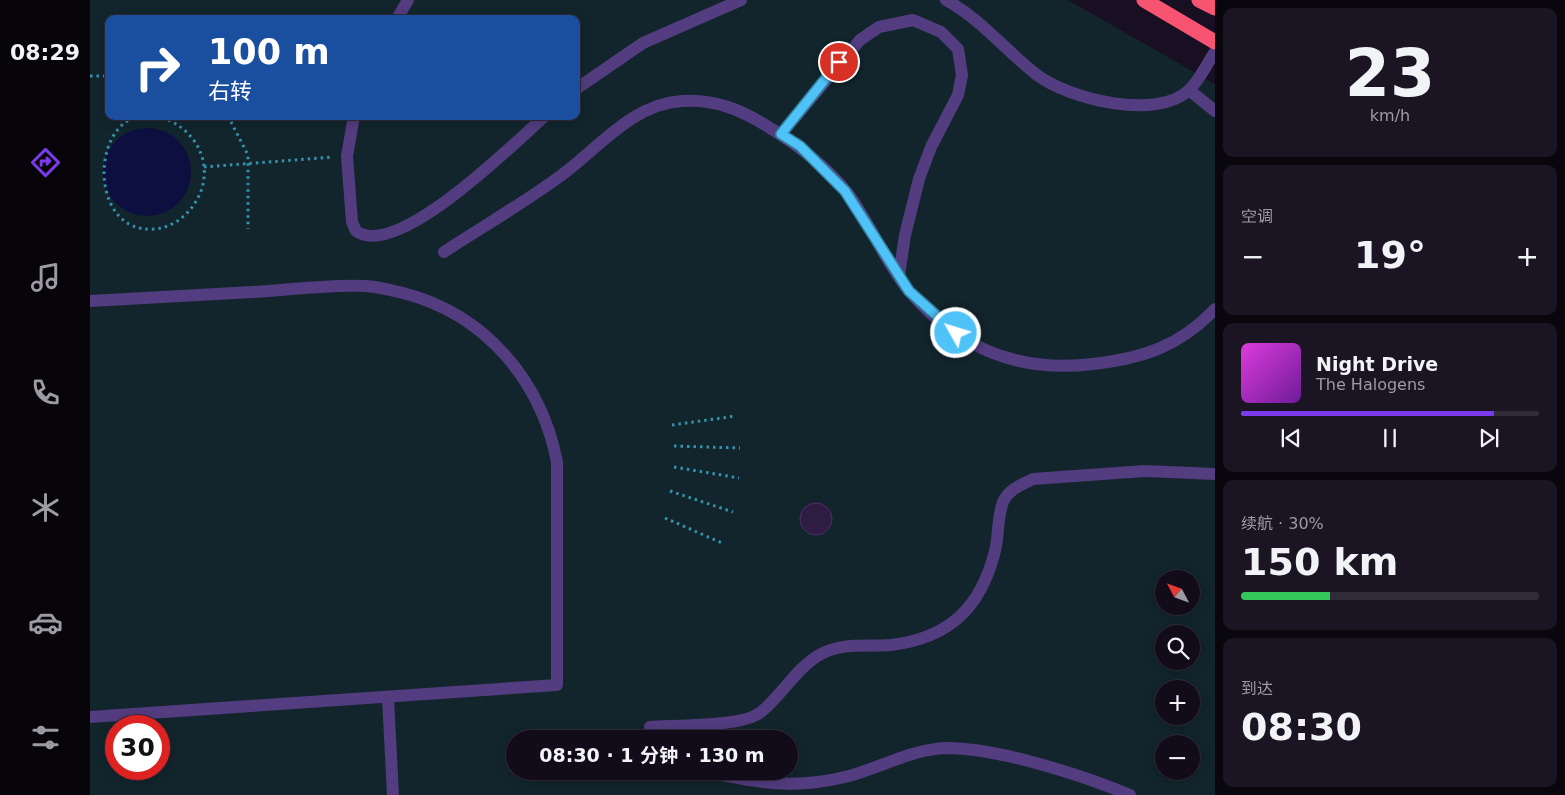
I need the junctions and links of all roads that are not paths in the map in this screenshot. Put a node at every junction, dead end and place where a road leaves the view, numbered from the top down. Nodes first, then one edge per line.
1 (408, 0) edge
2 (740, 0) edge
3 (946, 0) edge
4 (1144, 0) edge
5 (1199, 0) edge
6 (1215, 8) edge
7 (399, 15) edge
8 (1215, 42) edge
9 (1215, 52) edge
10 (580, 86) edge
11 (1189, 90) junction
12 (1215, 111) edge
13 (353, 120) edge
14 (540, 120) edge
15 (781, 134) junction
16 (444, 252) dead end
17 (899, 276) junction
18 (90, 301) edge
19 (1215, 308) edge
20 (1215, 474) edge
21 (388, 698) junction
22 (90, 718) edge
23 (650, 727) dead end
24 (742, 780) edge
25 (1103, 790) edge
26 (392, 795) edge
27 (1130, 795) edge

1 - 7 street
2 - 10 street
3 - 11 street
4 - 8 highway
5 - 6 highway
9 - 11 street
11 - 12 street
13 - 14 street
15 - 16 street
15 - 17 street
15 - 17 street
17 - 19 street
18 - 21 street
20 - 23 street
21 - 22 street
21 - 26 street
24 - 25 street
25 - 27 street

